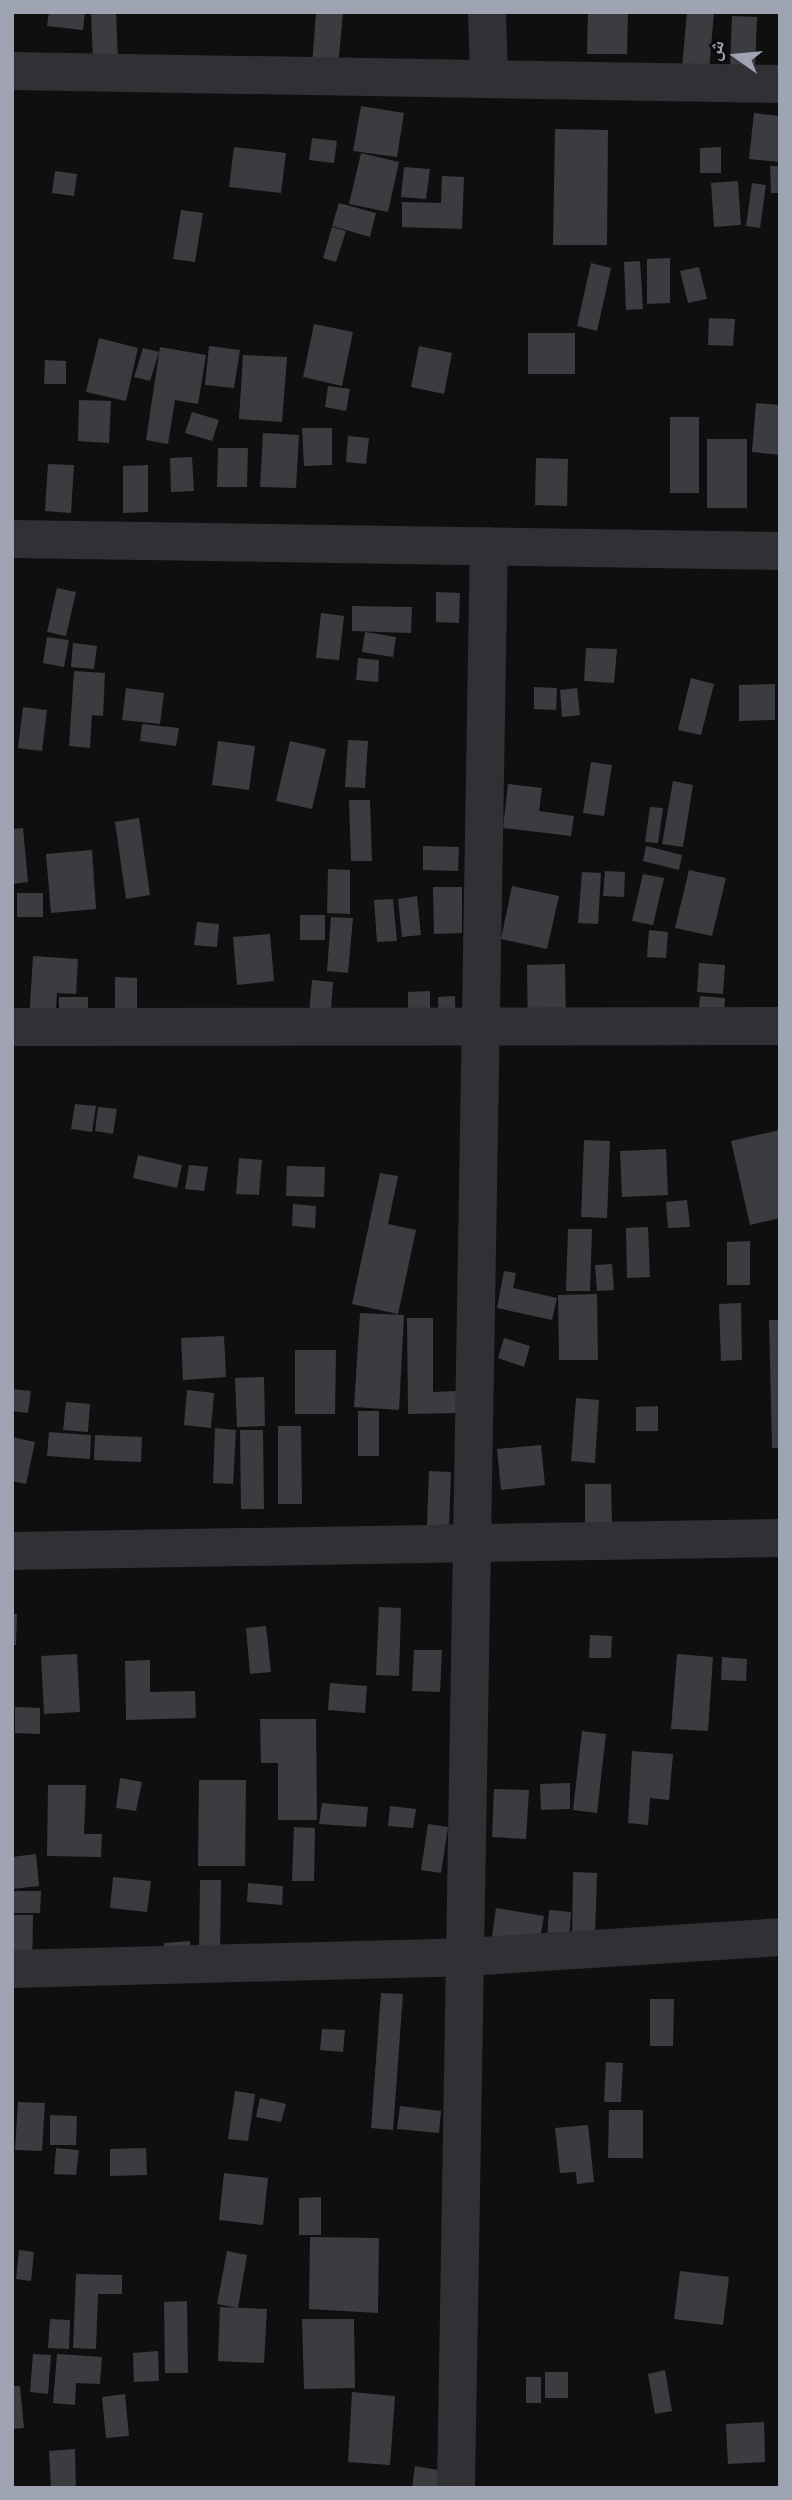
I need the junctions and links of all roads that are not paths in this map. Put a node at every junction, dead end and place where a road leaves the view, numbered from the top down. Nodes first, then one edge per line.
1 (486, 12) edge
2 (12, 71) edge
3 (489, 79) junction
4 (780, 84) edge
5 (12, 539) edge
6 (489, 546) junction
7 (780, 551) edge
8 (481, 1026) junction
9 (780, 1026) edge
10 (12, 1027) edge
11 (780, 1538) edge
12 (472, 1543) junction
13 (12, 1551) edge
14 (780, 1937) edge
15 (465, 1957) junction
16 (12, 1969) edge
17 (456, 2488) edge

1 - 3 street
2 - 3 street
3 - 4 street
5 - 6 street
6 - 7 street
6 - 8 street
8 - 9 street
8 - 10 street
8 - 12 street
11 - 12 street
12 - 13 street
12 - 15 street
14 - 15 street
15 - 16 street
15 - 17 street

